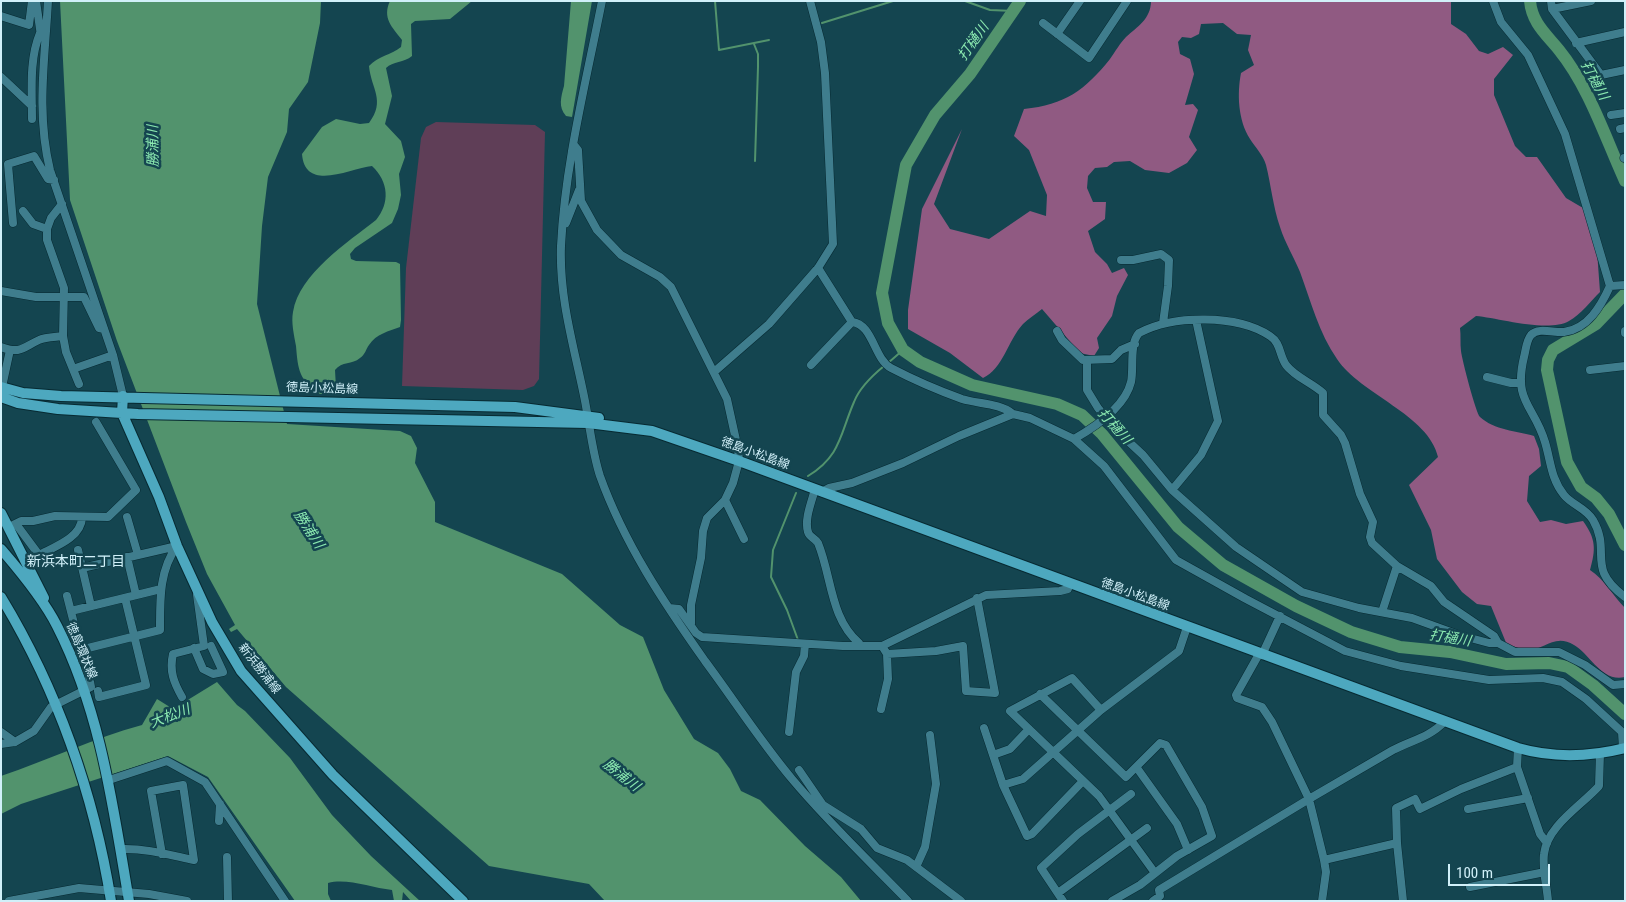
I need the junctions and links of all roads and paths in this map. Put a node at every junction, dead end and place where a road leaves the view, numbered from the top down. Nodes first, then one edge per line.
1 (32, 1) edge
2 (36, 1) edge
3 (48, 1) edge
4 (602, 1) edge
5 (810, 1) edge
6 (1080, 1) edge
7 (1127, 1) edge
8 (1494, 1) edge
9 (1591, 1) edge
10 (1552, 5) edge
11 (3, 20) edge
12 (1043, 24) dead end
13 (1625, 32) edge
14 (40, 33) junction
15 (1057, 34) junction
16 (1576, 44) junction
17 (45, 47) junction
18 (1625, 70) edge
19 (1, 78) edge
20 (32, 106) junction
21 (1625, 113) edge
22 (1611, 115) dead end
23 (32, 119) dead end
24 (574, 145) junction
25 (4, 166) edge
26 (54, 180) junction
27 (578, 190) junction
28 (62, 204) junction
29 (23, 210) dead end
30 (10, 219) dead end
31 (47, 229) junction
32 (562, 230) junction
33 (1121, 260) dead end
34 (818, 268) junction
35 (1625, 285) edge
36 (1610, 286) junction
37 (1, 291) edge
38 (63, 298) junction
39 (1196, 320) junction
40 (852, 322) junction
41 (1163, 324) junction
42 (105, 329) junction
43 (1057, 331) dead end
44 (63, 336) junction
45 (1135, 344) junction
46 (1, 346) edge
47 (10, 350) junction
48 (113, 355) junction
49 (1087, 361) junction
50 (812, 365) dead end
51 (1625, 366) edge
52 (73, 369) junction
53 (1590, 370) dead end
54 (714, 372) junction
55 (1487, 377) dead end
56 (1520, 383) junction
57 (79, 384) dead end
58 (1, 387) edge
59 (1, 397) edge
60 (128, 397) junction
61 (122, 413) junction
62 (1013, 414) junction
63 (570, 418) junction
64 (1105, 418) junction
65 (587, 419) junction
66 (96, 422) dead end
67 (1076, 438) junction
68 (738, 461) junction
69 (1172, 490) junction
70 (819, 491) junction
71 (725, 500) junction
72 (1, 513) edge
73 (127, 517) dead end
74 (82, 518) junction
75 (12, 525) junction
76 (744, 539) dead end
77 (177, 546) junction
78 (1, 549) edge
79 (78, 550) dead end
80 (138, 555) junction
81 (127, 558) junction
82 (1396, 566) junction
83 (82, 568) junction
84 (1069, 584) junction
85 (161, 589) junction
86 (197, 590) junction
87 (136, 595) junction
88 (67, 596) dead end
89 (1, 597) edge
90 (1625, 597) edge
91 (125, 598) junction
92 (977, 598) junction
93 (91, 606) junction
94 (670, 608) junction
95 (71, 611) junction
96 (1382, 612) junction
97 (1280, 616) junction
98 (56, 624) junction
99 (692, 624) junction
100 (1187, 627) junction
101 (696, 633) junction
102 (134, 636) junction
103 (221, 638) junction
104 (1498, 643) junction
105 (805, 644) junction
106 (208, 646) junction
107 (860, 646) junction
108 (882, 646) junction
109 (194, 648) junction
110 (84, 649) junction
111 (698, 651) junction
112 (887, 654) junction
113 (1261, 655) junction
114 (1625, 684) edge
115 (85, 691) junction
116 (98, 691) dead end
117 (1040, 694) junction
118 (182, 697) dead end
119 (55, 704) junction
120 (881, 710) dead end
121 (1101, 710) junction
122 (1444, 722) junction
123 (984, 728) dead end
124 (1029, 729) junction
125 (1078, 730) junction
126 (1, 732) edge
127 (789, 732) dead end
128 (930, 735) dead end
129 (15, 742) junction
130 (1, 744) edge
131 (1518, 748) junction
132 (1624, 748) edge
133 (1054, 752) junction
134 (1600, 753) junction
135 (993, 755) junction
136 (1517, 767) junction
137 (1137, 768) junction
138 (799, 770) dead end
139 (108, 779) junction
140 (1083, 781) junction
141 (1003, 785) junction
142 (1131, 794) dead end
143 (1528, 798) junction
144 (1309, 799) junction
145 (220, 804) junction
146 (821, 807) junction
147 (1468, 809) dead end
148 (1110, 810) junction
149 (219, 821) dead end
150 (1147, 828) dead end
151 (1131, 839) junction
152 (1397, 843) junction
153 (1547, 843) junction
154 (121, 849) junction
155 (1188, 850) junction
156 (162, 854) junction
157 (227, 857) dead end
158 (1324, 860) junction
159 (916, 867) junction
160 (1545, 872) junction
161 (1155, 873) junction
162 (1470, 887) dead end
163 (56, 891) junction
164 (1058, 893) junction
165 (110, 896) edge
166 (128, 896) edge
167 (32, 898) edge
168 (181, 900) edge
169 (9, 901) edge
170 (54, 901) edge
171 (228, 901) edge
172 (285, 901) edge
173 (463, 901) edge
174 (908, 901) edge
175 (961, 901) edge
176 (1062, 901) edge
177 (1112, 901) edge
178 (1152, 901) edge
179 (1322, 901) edge
180 (1403, 901) edge
181 (1548, 901) edge

1 - 11 street
2 - 14 street
3 - 17 street
4 - 24 street
5 - 34 street
6 - 15 street
7 - 15 street
8 - 36 street
9 - 10 street
10 - 16 street
12 - 15 street
13 - 16 street
14 - 17 street
14 - 20 street
16 - 18 street
17 - 26 street
19 - 20 street
20 - 23 street
21 - 22 street
24 - 27 street
24 - 32 street
25 - 26 street
25 - 30 street
26 - 28 street
27 - 32 street
27 - 54 street
28 - 31 street
28 - 42 street
29 - 31 street
31 - 38 street
32 - 65 street
33 - 41 street
34 - 40 street
34 - 54 street
35 - 36 street
36 - 56 street
37 - 38 street
38 - 42 street
38 - 44 street
39 - 41 street
39 - 69 street
39 - 82 street
40 - 50 street
40 - 62 street
41 - 45 street
42 - 48 street
43 - 49 street
44 - 47 street
44 - 52 street
45 - 49 street
45 - 64 street
46 - 47 street
47 - 58 street
48 - 52 street
48 - 60 street
49 - 64 street
51 - 53 street
52 - 57 street
54 - 68 street
55 - 56 street
56 - 90 street
58 - 60 main road, 徳島小松島線
59 - 61 main road, 徳島小松島線
60 - 61 main road, 新浜勝浦線
60 - 63 main road, 徳島小松島線
61 - 63 main road, 徳島小松島線
61 - 77 main road, 新浜勝浦線
62 - 67 street
62 - 70 street
63 - 65 main road, 徳島小松島線
64 - 67 street
64 - 69 street
65 - 68 main road, 徳島小松島線
65 - 94 street
66 - 74 street
67 - 97 street
68 - 70 main road, 徳島小松島線
68 - 71 street
69 - 96 street
70 - 84 main road, 徳島小松島線
70 - 107 street
71 - 76 street
71 - 99 street
72 - 75 main road
73 - 80 street
74 - 75 street
74 - 75 street
75 - 98 main road
77 - 80 street
77 - 85 street
77 - 86 main road, 新浜勝浦線
78 - 98 main road, 徳島環状線
79 - 83 street
80 - 81 street
81 - 83 street
81 - 87 street
82 - 96 street
82 - 104 street
83 - 93 street
84 - 92 street
84 - 100 main road, 徳島小松島線
85 - 87 street
85 - 102 street
86 - 103 main road, 新浜勝浦線
86 - 106 street
87 - 91 street
88 - 95 street
89 - 119 main road
91 - 93 street
91 - 102 street
92 - 108 street
92 - 112 street
93 - 95 street
94 - 99 street
94 - 111 street
95 - 110 street
96 - 104 street
97 - 113 street
97 - 132 street
98 - 115 main road, 徳島環状線
99 - 101 street
100 - 113 main road, 徳島小松島線
100 - 121 street
101 - 105 street
101 - 111 street
102 - 110 street
102 - 116 street
103 - 106 street
103 - 173 main road, 新浜勝浦線
104 - 114 street
105 - 107 street
105 - 127 street
106 - 109 street
106 - 109 street
107 - 108 street
108 - 112 street
109 - 118 street
110 - 115 street
111 - 146 street
112 - 120 street
113 - 122 main road, 徳島小松島線
113 - 144 street
115 - 119 street
115 - 139 main road, 徳島環状線
117 - 121 street
117 - 124 street
117 - 125 street
119 - 129 street
119 - 165 main road
121 - 125 street
122 - 131 main road, 徳島小松島線
122 - 144 street
123 - 135 street
124 - 133 street
124 - 135 street
125 - 133 street
125 - 137 street
126 - 129 street
128 - 159 street
129 - 130 street
131 - 134 main road, 徳島小松島線
131 - 136 street
132 - 134 main road, 徳島小松島線
133 - 140 street
133 - 141 street
134 - 153 street
135 - 141 street
136 - 143 street
136 - 152 street
137 - 155 street
137 - 155 street
138 - 146 street
139 - 145 street
139 - 154 main road, 徳島環状線
140 - 141 street
140 - 148 street
142 - 148 street
143 - 147 street
143 - 153 street
144 - 158 street
144 - 178 street
145 - 149 street
145 - 172 street
146 - 159 street
146 - 174 street
148 - 151 street
148 - 164 street
150 - 151 street
151 - 161 street
151 - 164 street
152 - 158 street
152 - 180 street
153 - 160 street
154 - 156 street
154 - 166 main road, 徳島環状線
155 - 161 street
156 - 156 street
157 - 171 street
158 - 179 street
159 - 175 street
160 - 162 street
160 - 181 street
161 - 177 street
163 - 165 street
163 - 167 street
163 - 170 street
164 - 176 street
165 - 166 street
166 - 168 street
167 - 169 street

